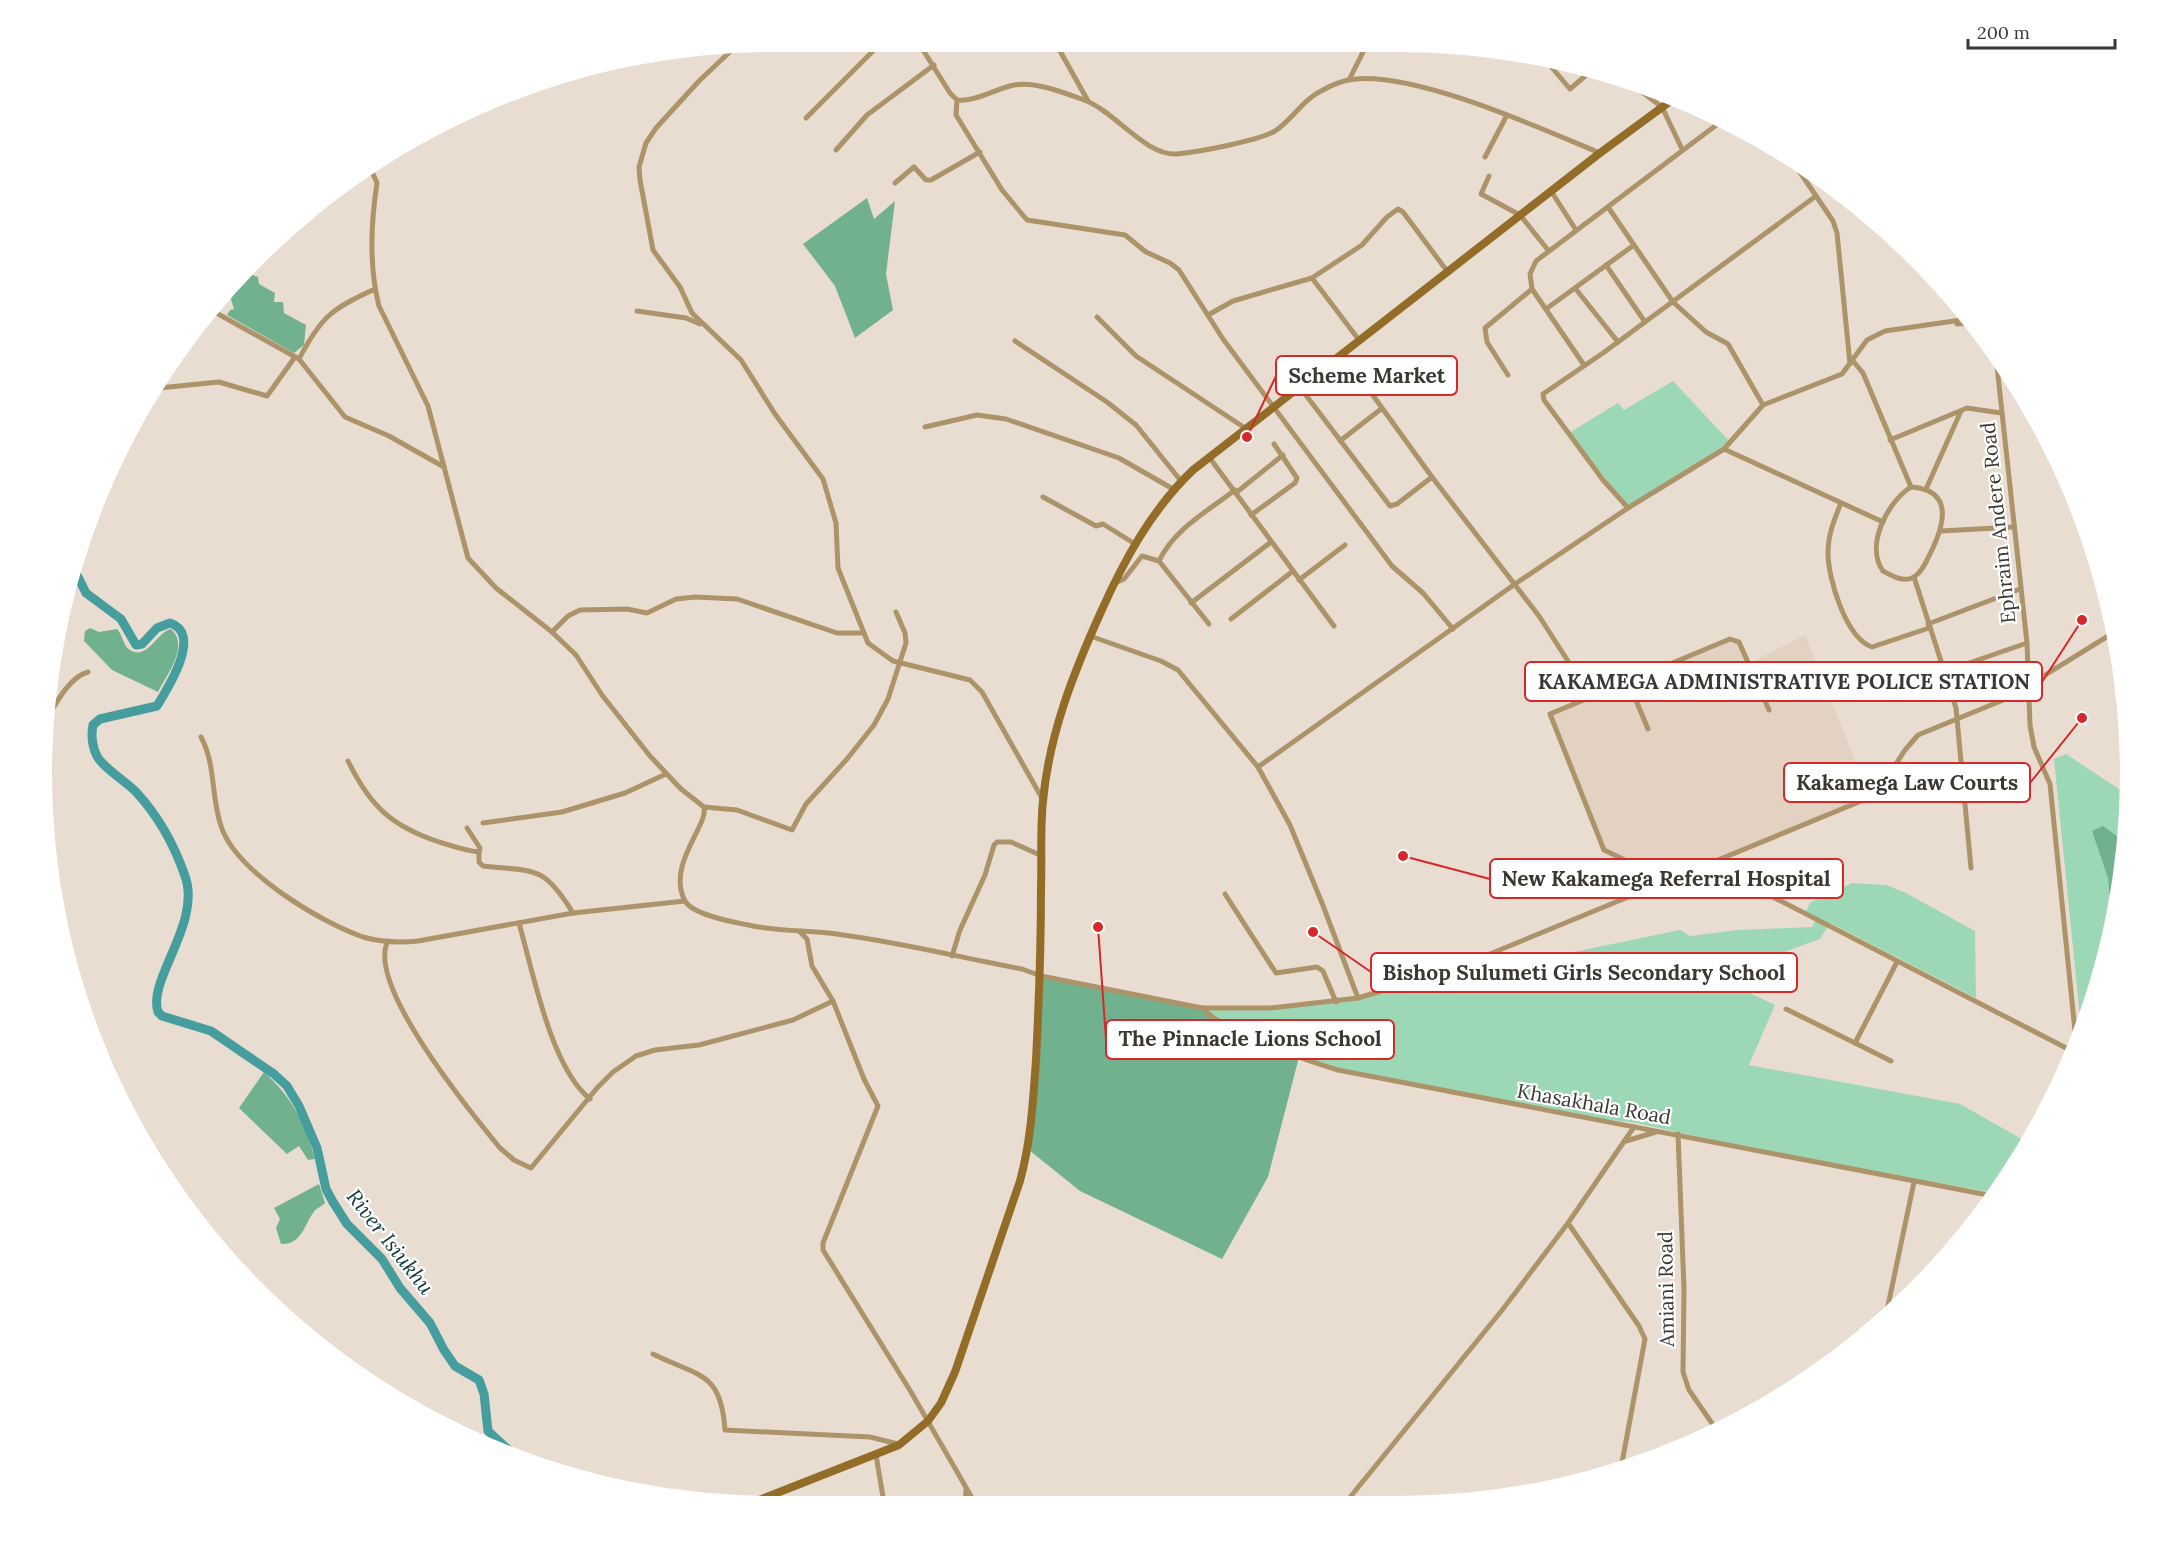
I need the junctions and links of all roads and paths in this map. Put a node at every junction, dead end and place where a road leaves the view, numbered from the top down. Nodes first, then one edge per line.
1 (872, 52) edge
2 (925, 52) edge
3 (1061, 52) edge
4 (1363, 52) edge
5 (728, 54) edge
6 (934, 65) junction
7 (1554, 69) edge
8 (1584, 77) edge
9 (1349, 80) junction
10 (1651, 99) edge
11 (957, 100) junction
12 (1088, 101) junction
13 (1666, 104) edge
14 (1662, 107) junction
15 (1507, 115) junction
16 (806, 118) dead end
17 (1715, 126) edge
18 (1682, 149) junction
19 (836, 150) dead end
20 (980, 152) junction
21 (1600, 153) junction
22 (1485, 157) dead end
23 (373, 174) edge
24 (1490, 176) dead end
25 (1803, 177) edge
26 (895, 183) dead end
27 (1551, 191) junction
28 (1816, 196) junction
29 (1608, 207) junction
30 (1520, 215) junction
31 (1576, 230) junction
32 (1634, 245) junction
33 (1548, 250) junction
34 (1606, 265) junction
35 (1447, 271) junction
36 (1312, 278) junction
37 (1575, 288) junction
38 (375, 289) junction
39 (1532, 289) junction
40 (1673, 302) junction
41 (1546, 309) junction
42 (637, 311) dead end
43 (219, 314) edge
44 (1208, 315) junction
45 (1097, 316) dead end
46 (1959, 321) edge
47 (1645, 322) junction
48 (1961, 324) edge
49 (701, 325) junction
50 (1940, 325) junction
51 (1359, 340) junction
52 (1015, 342) dead end
53 (1618, 342) junction
54 (1343, 354) junction
55 (297, 358) junction
56 (1852, 364) junction
57 (1584, 365) junction
58 (1997, 372) edge
59 (1508, 375) dead end
60 (166, 386) edge
61 (1299, 386) junction
62 (1275, 405) junction
63 (1762, 405) junction
64 (1382, 409) junction
65 (1961, 411) junction
66 (2001, 413) junction
67 (925, 427) dead end
68 (1245, 428) junction
69 (1890, 440) junction
70 (1340, 441) junction
71 (1274, 444) dead end
72 (1724, 449) junction
73 (1283, 455) junction
74 (1209, 457) junction
75 (444, 467) junction
76 (1432, 477) junction
77 (1181, 481) junction
78 (1911, 487) junction
79 (1173, 489) junction
80 (1926, 489) junction
81 (1236, 491) junction
82 (1043, 497) dead end
83 (1841, 503) junction
84 (1628, 508) junction
85 (1251, 515) junction
86 (1883, 522) junction
87 (2014, 527) junction
88 (1941, 531) junction
89 (1271, 542) junction
90 (1136, 544) junction
91 (1345, 545) dead end
92 (1159, 561) junction
93 (1293, 571) junction
94 (1914, 577) junction
95 (1299, 580) junction
96 (1113, 585) junction
97 (1515, 585) junction
98 (2020, 589) junction
99 (1191, 603) junction
100 (896, 612) dead end
101 (1231, 619) dead end
102 (1209, 624) dead end
103 (1334, 626) dead end
104 (1929, 626) junction
105 (1453, 629) junction
106 (552, 632) junction
107 (862, 633) junction
108 (1090, 636) junction
109 (2107, 637) edge
110 (2027, 643) junction
111 (902, 663) junction
112 (88, 672) dead end
113 (1943, 672) junction
114 (1628, 681) junction
115 (2028, 686) junction
116 (1591, 697) junction
117 (56, 705) edge
118 (1769, 710) dead end
119 (1957, 719) junction
120 (1648, 729) dead end
121 (201, 737) dead end
122 (348, 761) dead end
123 (1258, 767) junction
124 (666, 774) junction
125 (1043, 801) junction
126 (705, 807) junction
127 (483, 823) dead end
128 (467, 828) dead end
129 (479, 852) junction
130 (1040, 855) junction
131 (1709, 864) junction
132 (1971, 867) dead end
133 (1643, 892) junction
134 (1225, 894) dead end
135 (685, 901) junction
136 (573, 914) junction
137 (519, 923) junction
138 (800, 932) junction
139 (388, 941) junction
140 (952, 956) junction
141 (1897, 962) junction
142 (1041, 976) junction
143 (1358, 998) junction
144 (833, 1001) junction
145 (1336, 1002) junction
146 (1202, 1008) junction
147 (1786, 1009) dead end
148 (2074, 1024) edge
149 (1855, 1043) junction
150 (2066, 1048) edge
151 (1891, 1061) dead end
152 (590, 1099) junction
153 (1634, 1127) junction
154 (1658, 1132) junction
155 (1678, 1134) junction
156 (1626, 1141) junction
157 (1914, 1182) junction
158 (1984, 1194) edge
159 (1568, 1223) junction
160 (1889, 1302) edge
161 (653, 1354) dead end
162 (928, 1420) junction
163 (1712, 1423) edge
164 (899, 1445) junction
165 (876, 1455) junction
166 (1623, 1459) edge
167 (967, 1488) junction
168 (770, 1496) edge
169 (883, 1496) edge
170 (966, 1496) edge
171 (971, 1496) edge
172 (1351, 1496) edge

1 - 16 street
2 - 6 street
3 - 12 street
4 - 9 street
5 - 49 street
6 - 11 street
6 - 19 street
7 - 8 street
9 - 12 street
9 - 15 street
10 - 14 street
11 - 12 street
11 - 20 street
13 - 14 main road
14 - 18 street
14 - 21 main road
15 - 21 street
15 - 22 street
17 - 18 street
18 - 29 street
20 - 26 street
20 - 44 street
21 - 27 main road
23 - 38 street
24 - 30 street
25 - 28 street
27 - 30 main road
27 - 31 street
28 - 40 street
28 - 56 street
29 - 31 street
29 - 32 street
30 - 33 street
30 - 35 main road
31 - 33 street
32 - 34 street
32 - 40 street
33 - 39 street
34 - 37 street
34 - 47 street
35 - 36 street
35 - 51 main road
36 - 44 street
36 - 51 street
37 - 41 street
37 - 53 street
38 - 55 street
38 - 75 street
39 - 41 street
39 - 59 street
40 - 47 street
40 - 63 street
41 - 57 street
42 - 49 street
43 - 55 street
44 - 62 street
45 - 68 street
46 - 50 street
47 - 53 street
48 - 50 street
49 - 107 street
50 - 56 street
51 - 54 main road
52 - 77 street
53 - 57 street
54 - 61 main road
54 - 64 street
55 - 60 street
55 - 75 street
56 - 63 street
56 - 69 street
57 - 84 street
58 - 66 street, Ephraim Andere Road
61 - 62 main road
61 - 70 street
62 - 68 main road
62 - 105 street
63 - 72 street
64 - 70 street
64 - 76 street
65 - 66 street
65 - 69 street
65 - 80 street
66 - 87 street, Ephraim Andere Road
67 - 79 street
68 - 74 main road
69 - 78 street
70 - 76 street
71 - 73 street
72 - 83 street
72 - 84 street
73 - 81 street
73 - 85 street
74 - 77 main road
74 - 81 street
75 - 106 street
76 - 97 street
77 - 79 main road
78 - 80 street
78 - 86 street
79 - 90 main road
80 - 88 street
81 - 85 street
81 - 92 street
82 - 90 street
83 - 86 street
83 - 104 street
84 - 97 street
85 - 89 street
86 - 94 street
87 - 88 street
87 - 98 street, Ephraim Andere Road
88 - 94 street
89 - 93 street
89 - 99 street
90 - 96 main road
91 - 95 street
92 - 96 street
92 - 99 street
93 - 95 street
93 - 101 street
94 - 104 street
95 - 103 street
96 - 108 main road
97 - 105 street
97 - 116 street
98 - 104 street
98 - 110 street, Ephraim Andere Road
99 - 102 street
100 - 111 street
104 - 113 street
105 - 123 street
106 - 107 street
106 - 124 street
107 - 111 street
108 - 123 street
108 - 125 main road
109 - 115 street
110 - 113 street
110 - 115 street, Ephraim Andere Road
111 - 125 street
111 - 126 street
112 - 117 street
113 - 119 street
114 - 116 street
114 - 118 street
114 - 120 street
115 - 119 street
115 - 148 street, Ephraim Andere Road
116 - 133 street
119 - 131 street
119 - 132 street
121 - 139 street
122 - 129 street
123 - 143 street
124 - 126 street
124 - 127 street
125 - 130 main road
126 - 135 street
128 - 129 street
129 - 136 street
130 - 140 street
130 - 142 main road
131 - 133 street
131 - 141 street
133 - 143 street
134 - 145 street
135 - 136 street
135 - 138 street
136 - 137 street
137 - 139 street
137 - 152 street
138 - 140 street
138 - 144 street
139 - 152 street
140 - 142 street
141 - 149 street
141 - 150 street
142 - 146 street
142 - 162 main road
143 - 145 street
144 - 152 street
144 - 162 street
145 - 146 street
146 - 153 street, Khasakhala Road
147 - 149 street
149 - 151 street
153 - 154 street, Khasakhala Road
153 - 156 street
154 - 155 street, Khasakhala Road
154 - 156 street
155 - 157 street, Khasakhala Road
155 - 163 street, Amiani Road
156 - 159 street
157 - 158 street, Khasakhala Road
157 - 160 street
159 - 166 street
159 - 172 street
161 - 164 street
162 - 164 main road
162 - 167 street
164 - 165 main road
165 - 168 main road
165 - 169 street
167 - 170 street
167 - 171 street

